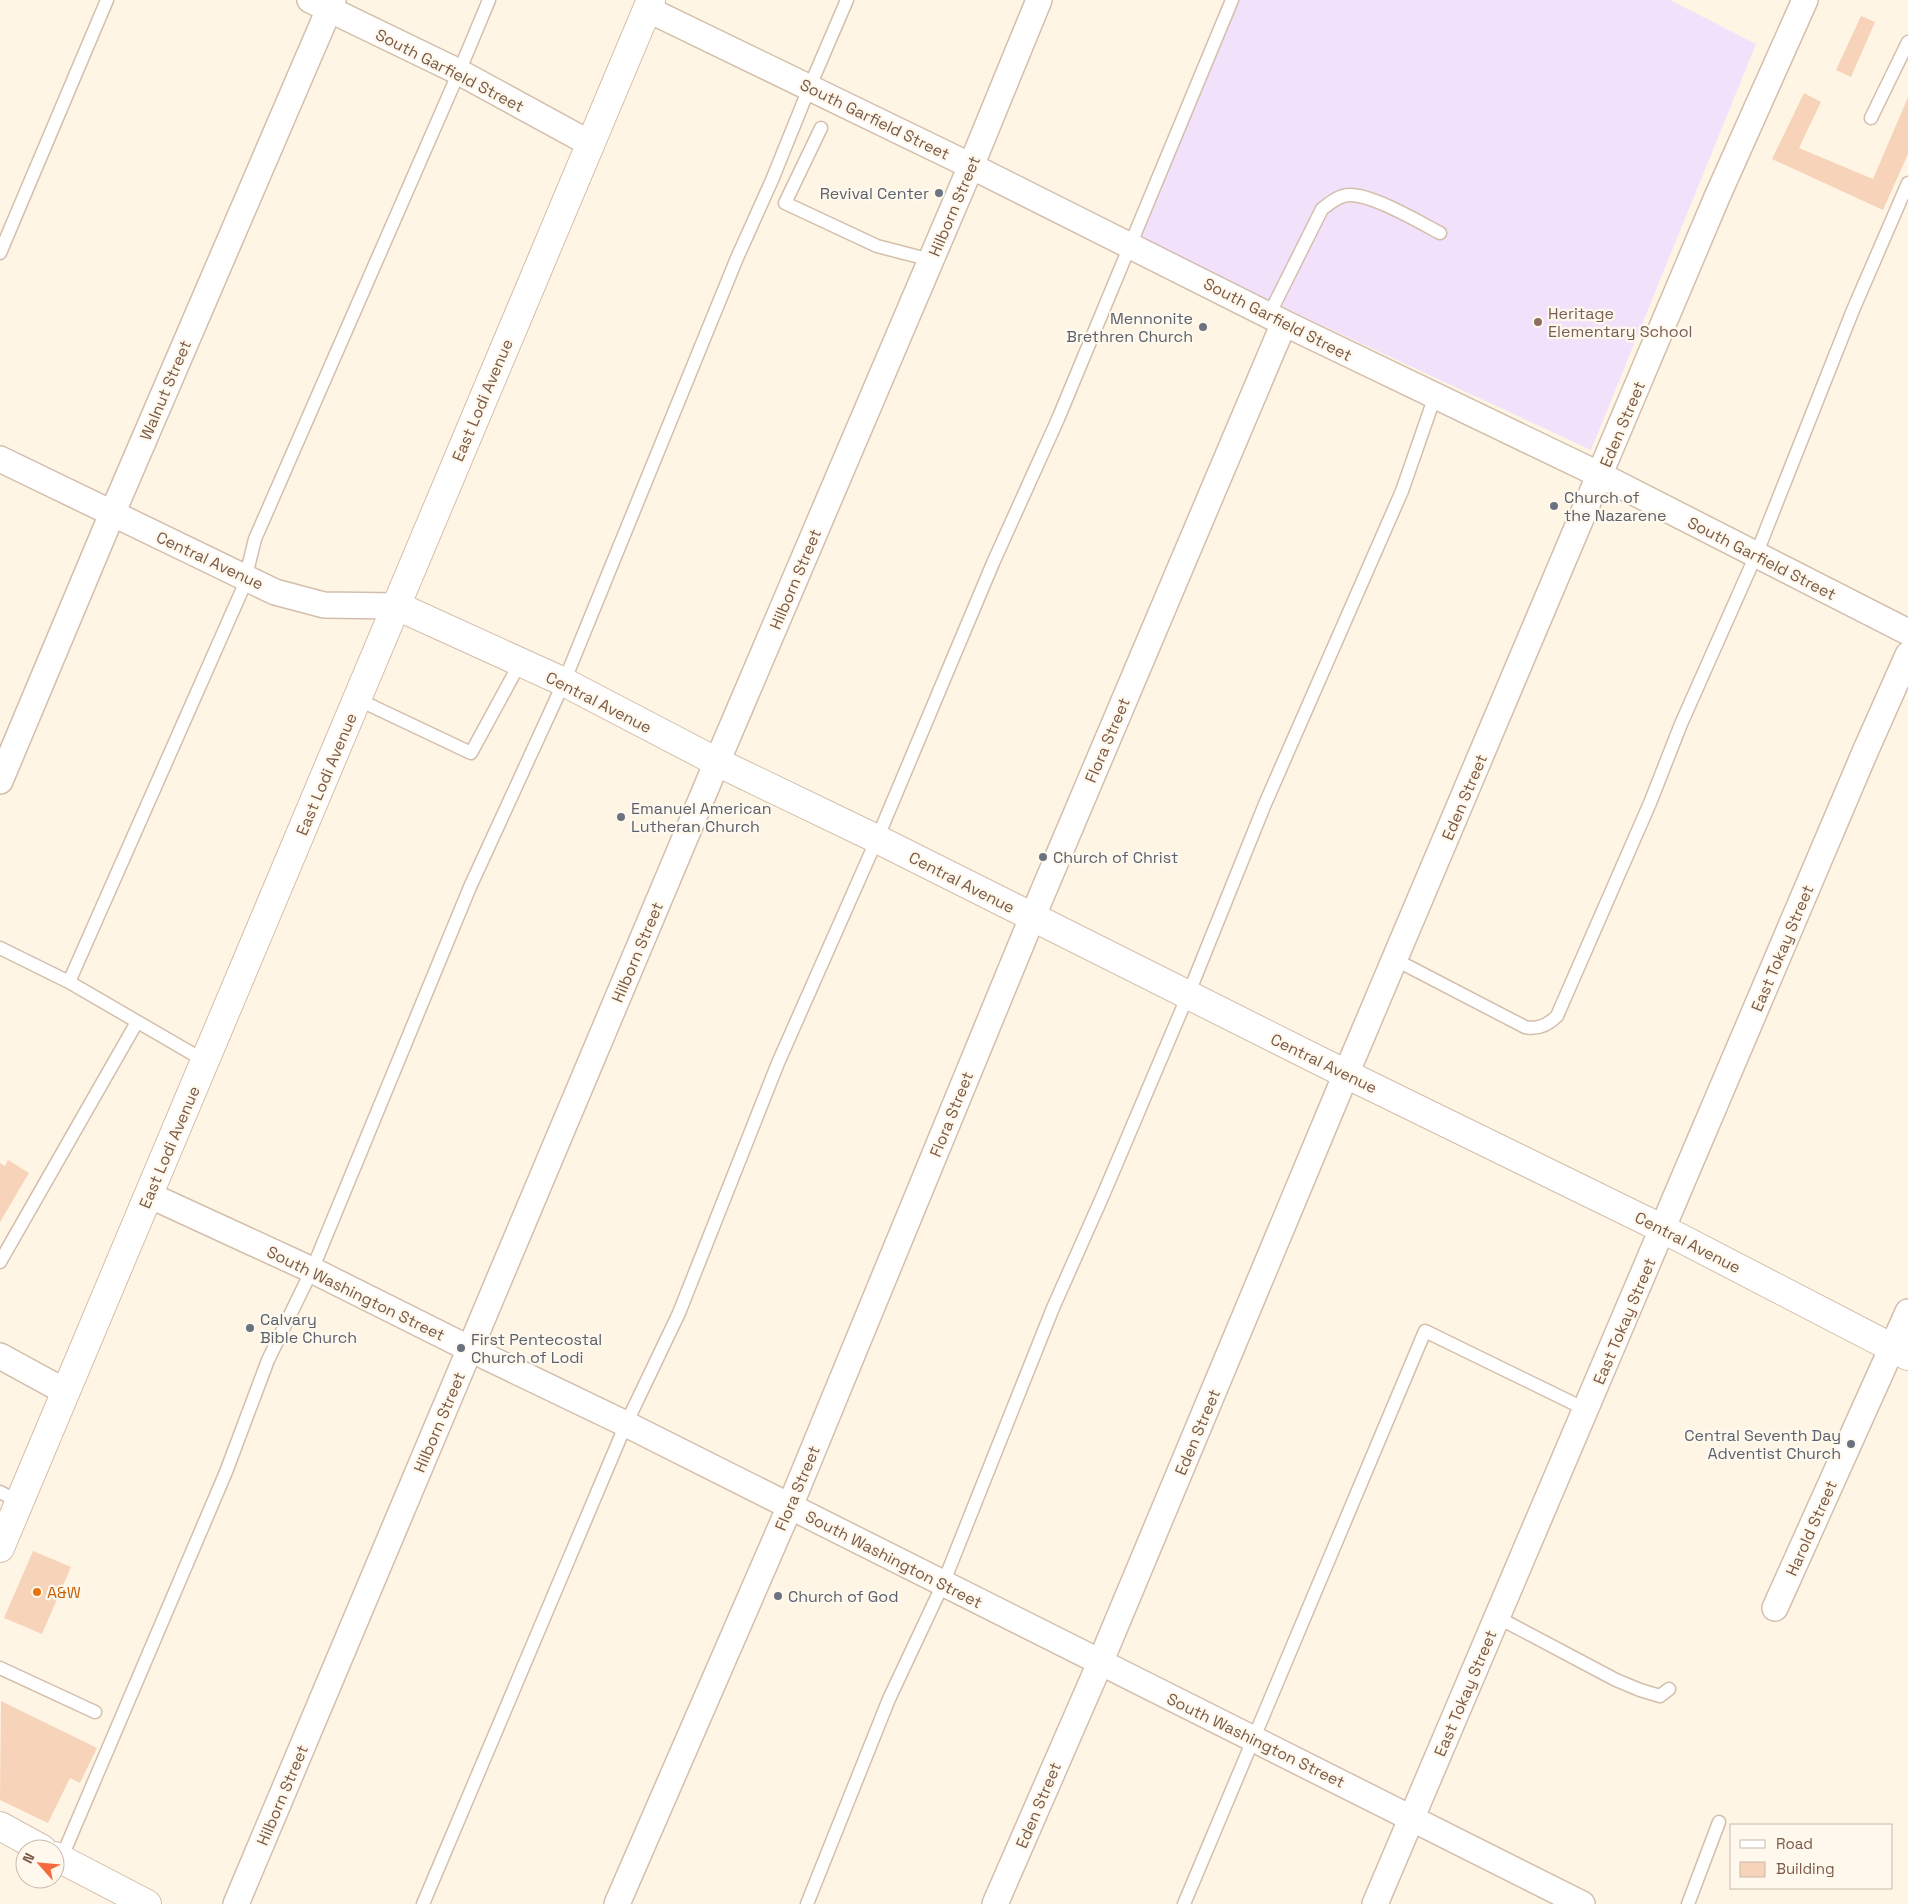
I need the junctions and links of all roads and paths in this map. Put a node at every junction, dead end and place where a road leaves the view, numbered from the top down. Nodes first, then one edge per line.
1 (107, 0) edge
2 (489, 0) edge
3 (848, 0) edge
4 (1039, 0) edge
5 (1232, 0) edge
6 (1805, 0) edge
7 (324, 3) edge
8 (649, 4) edge
9 (1908, 42) edge
10 (459, 72) junction
11 (810, 86) junction
12 (1871, 118) dead end
13 (821, 128) dead end
14 (589, 143) junction
15 (971, 166) junction
16 (1908, 183) edge
17 (1440, 233) dead end
18 (1131, 245) junction
19 (0, 253) edge
20 (931, 260) junction
21 (1276, 319) junction
22 (1435, 396) junction
23 (0, 459) edge
24 (1600, 476) junction
25 (112, 514) junction
26 (1756, 555) junction
27 (246, 577) junction
28 (397, 606) junction
29 (1908, 632) edge
30 (1908, 655) edge
31 (520, 663) junction
32 (564, 682) junction
33 (357, 699) junction
34 (717, 762) junction
35 (0, 781) edge
36 (877, 839) junction
37 (1032, 918) junction
38 (0, 948) edge
39 (1396, 960) junction
40 (69, 982) junction
41 (1188, 995) junction
42 (137, 1022) junction
43 (205, 1061) junction
44 (1346, 1074) junction
45 (149, 1195) junction
46 (1663, 1229) junction
47 (0, 1262) edge
48 (312, 1270) junction
49 (1908, 1312) edge
50 (470, 1349) junction
51 (1900, 1352) edge
52 (0, 1356) edge
53 (66, 1392) junction
54 (1586, 1409) junction
55 (626, 1424) junction
56 (10, 1497) edge
57 (790, 1506) junction
58 (0, 1548) edge
59 (943, 1584) junction
60 (1775, 1608) dead end
61 (1497, 1617) junction
62 (1100, 1663) junction
63 (0, 1668) edge
64 (1669, 1689) dead end
65 (95, 1712) dead end
66 (1254, 1739) junction
67 (1412, 1818) junction
68 (1719, 1822) dead end
69 (0, 1826) edge
70 (24, 1839) edge
71 (60, 1839) edge
72 (65, 1861) edge
73 (147, 1904) edge
74 (236, 1904) edge
75 (423, 1904) edge
76 (617, 1904) edge
77 (806, 1904) edge
78 (995, 1904) edge
79 (1184, 1904) edge
80 (1375, 1904) edge
81 (1582, 1904) edge
82 (1688, 1904) edge

1 - 19 lane
2 - 10 lane
3 - 11 lane
4 - 15 street, Hilborn Street
5 - 18 lane
6 - 24 street, Eden Street
7 - 10 street, South Garfield Street
7 - 25 street, Walnut Street
8 - 11 street, South Garfield Street
8 - 14 street, East Lodi Avenue
9 - 12 lane
10 - 14 street, South Garfield Street
10 - 27 lane
11 - 15 street, South Garfield Street
11 - 32 lane
13 - 20 lane
14 - 28 street, East Lodi Avenue
15 - 18 street, South Garfield Street
15 - 20 street, Hilborn Street
16 - 26 lane
17 - 21 lane
18 - 21 street, South Garfield Street
18 - 36 lane
20 - 34 street, Hilborn Street
21 - 22 street, South Garfield Street
21 - 37 street, Flora Street
22 - 24 street, South Garfield Street
22 - 41 lane
23 - 25 street, Central Avenue
24 - 26 street, South Garfield Street
24 - 39 street, Eden Street
25 - 27 street, Central Avenue
25 - 35 street, Walnut Street
26 - 29 street, South Garfield Street
26 - 39 lane
27 - 28 street, Central Avenue
27 - 40 lane
28 - 31 street, Central Avenue
28 - 33 street, East Lodi Avenue
30 - 46 street, East Tokay Street
31 - 32 street, Central Avenue
31 - 33 lane
32 - 34 street, Central Avenue
32 - 48 lane
33 - 43 street, East Lodi Avenue
34 - 36 street, Central Avenue
34 - 50 street, Hilborn Street
36 - 37 street, Central Avenue
36 - 55 lane
37 - 41 street, Central Avenue
37 - 57 street, Flora Street
38 - 40 lane
39 - 44 street, Eden Street
40 - 42 lane
41 - 44 street, Central Avenue
41 - 59 lane
42 - 43 lane
42 - 47 lane
43 - 45 street, East Lodi Avenue
44 - 46 street, Central Avenue
44 - 62 street, Eden Street
45 - 48 street, South Washington Street
45 - 53 street, East Lodi Avenue
46 - 51 street, Central Avenue
46 - 54 street, East Tokay Street
48 - 50 street, South Washington Street
48 - 71 lane
49 - 51 street, Harold Street
50 - 55 street, South Washington Street
50 - 74 street, Hilborn Street
51 - 60 street, Harold Street
52 - 53 street
53 - 56 street, East Lodi Avenue
54 - 61 street, East Tokay Street
54 - 66 lane
55 - 57 street, South Washington Street
55 - 75 lane
56 - 58 street, East Lodi Avenue
57 - 59 street, South Washington Street
57 - 76 street, Flora Street
59 - 62 street, South Washington Street
59 - 77 lane
61 - 64 lane
61 - 67 street, East Tokay Street
62 - 66 street, South Washington Street
62 - 78 street, Eden Street
63 - 65 lane
66 - 67 street, South Washington Street
66 - 79 lane
67 - 80 street, East Tokay Street
67 - 81 street, South Washington Street
68 - 82 lane
69 - 70 street
72 - 73 street

